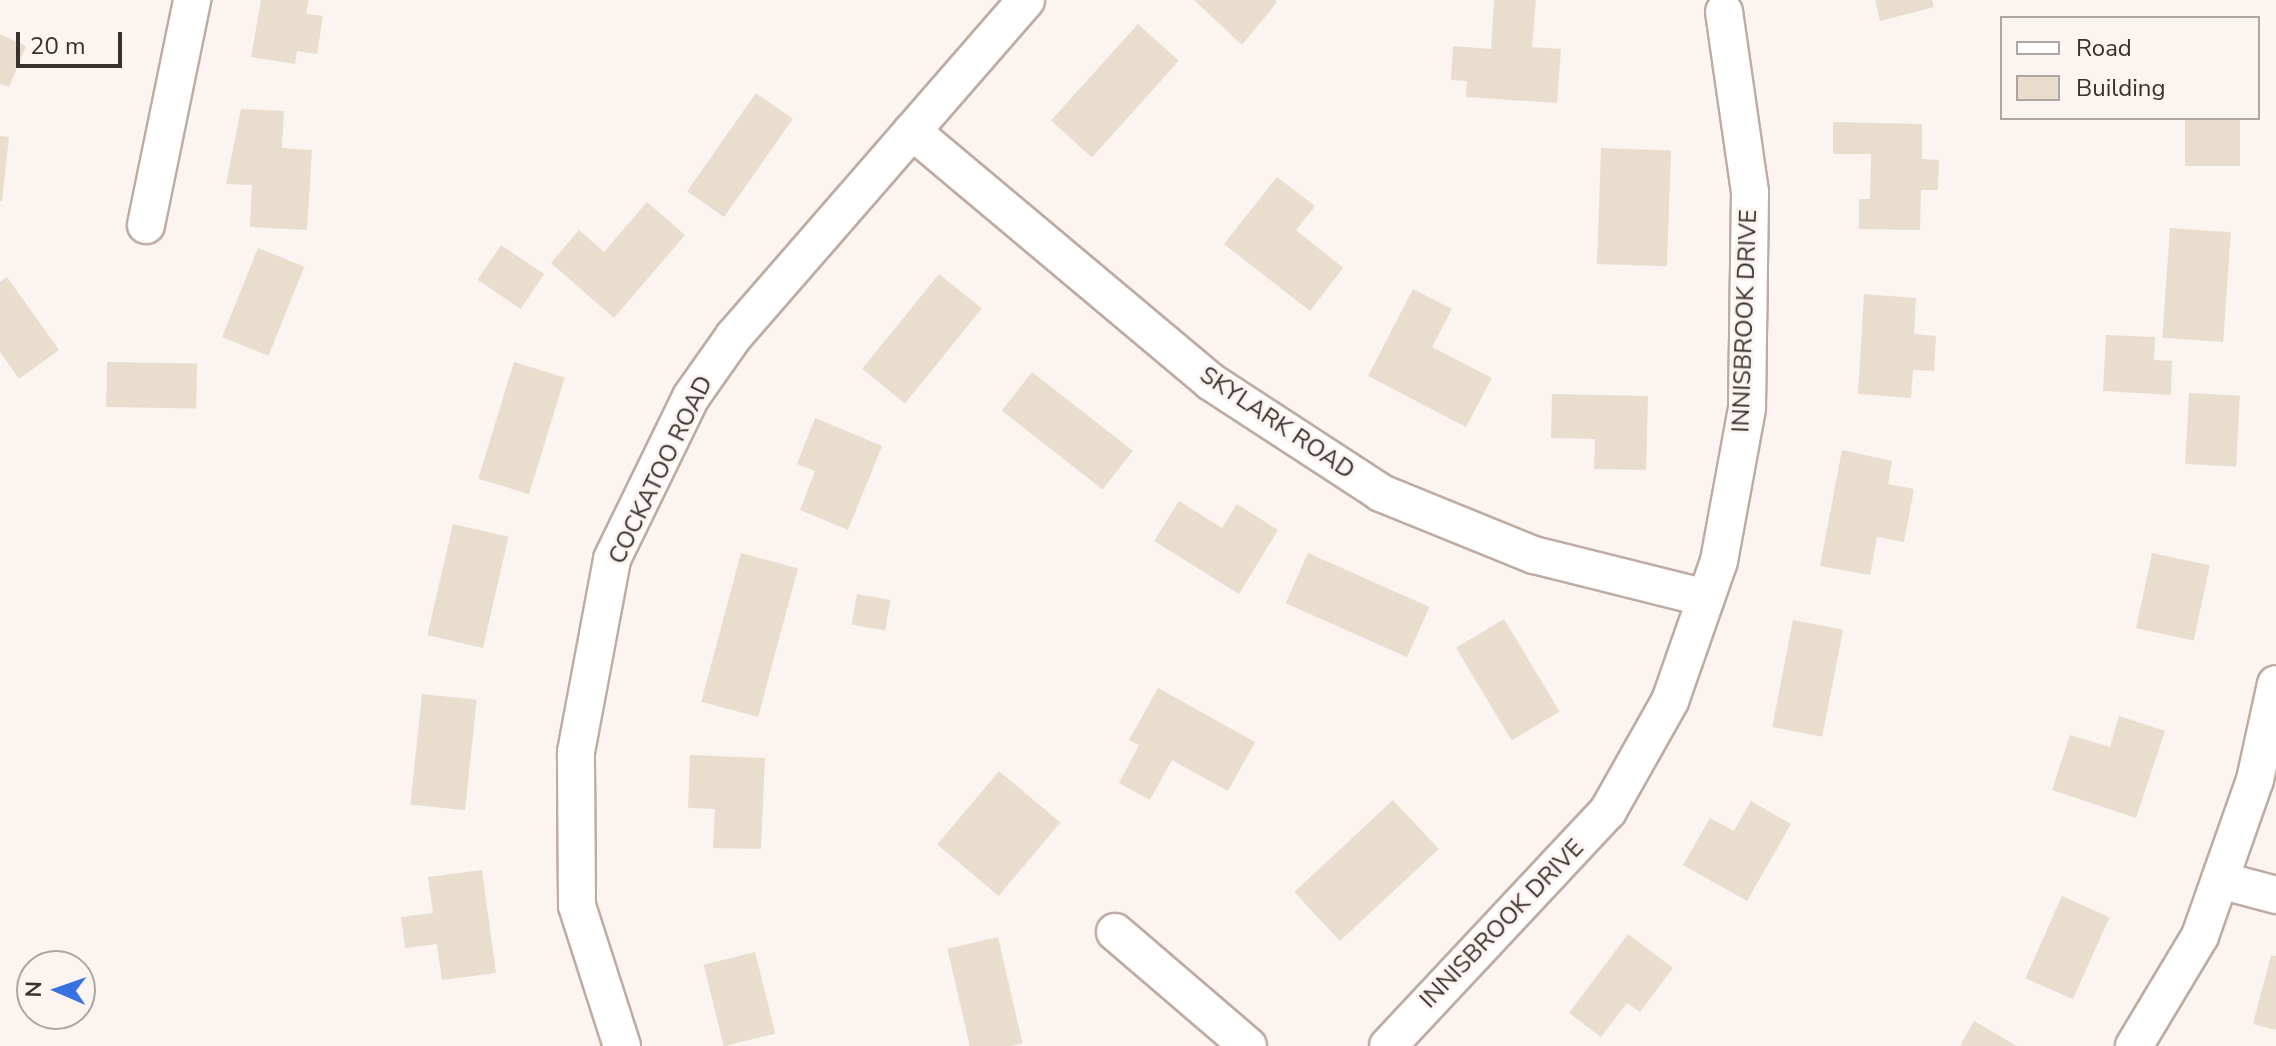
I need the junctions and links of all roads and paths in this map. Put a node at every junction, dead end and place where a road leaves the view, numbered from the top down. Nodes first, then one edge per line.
1 (192, 0) edge
2 (1026, 0) edge
3 (1724, 12) dead end
4 (912, 131) junction
5 (146, 225) dead end
6 (1706, 598) junction
7 (2276, 684) edge
8 (2220, 880) junction
9 (2276, 895) edge
10 (1115, 932) dead end
11 (622, 1046) edge
12 (1248, 1046) edge
13 (1388, 1046) edge
14 (2134, 1046) edge

1 - 5 street
2 - 4 street, COCKATOO ROAD
3 - 6 street, INNISBROOK DRIVE
4 - 6 street, SKYLARK ROAD
4 - 11 street, COCKATOO ROAD
6 - 13 street, INNISBROOK DRIVE
7 - 8 street
8 - 9 street
8 - 14 street
10 - 12 street

